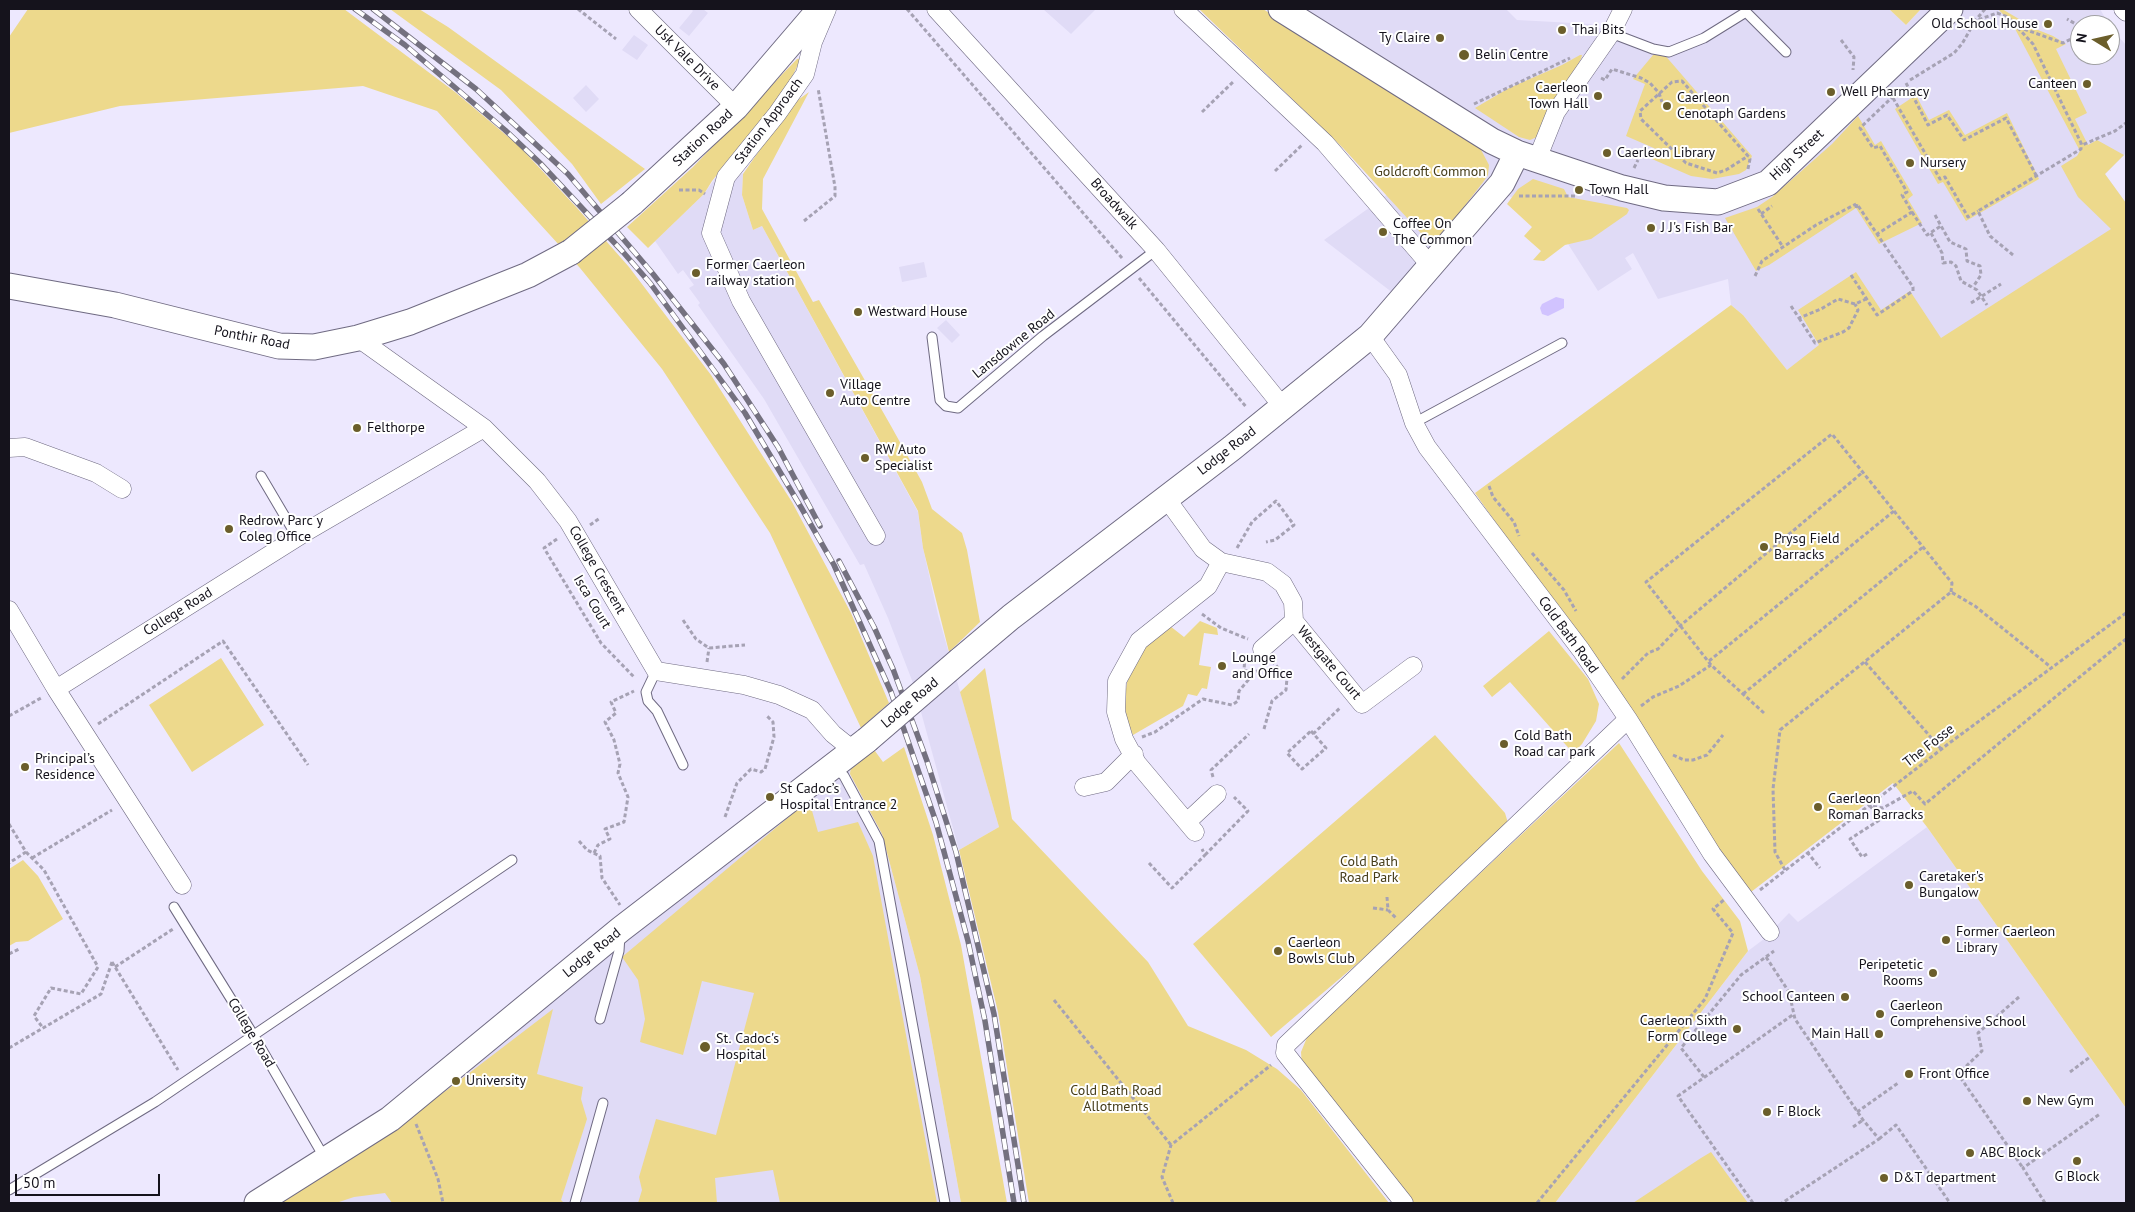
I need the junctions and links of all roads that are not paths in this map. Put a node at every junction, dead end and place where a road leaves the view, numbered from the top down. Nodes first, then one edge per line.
1 (638, 9) edge
2 (820, 9) edge
3 (828, 9) edge
4 (936, 9) edge
5 (1183, 9) edge
6 (1281, 9) edge
7 (1623, 9) edge
8 (1950, 9) edge
9 (2124, 9) edge
10 (2126, 12) edge
11 (1611, 33) junction
12 (1786, 52) dead end
13 (736, 107) junction
14 (1525, 156) junction
15 (1156, 250) junction
16 (571, 252) joint
17 (1432, 266) junction
18 (9, 286) edge
19 (1370, 336) junction
20 (932, 337) dead end
21 (358, 338) junction
22 (1562, 343) dead end
23 (1283, 407) junction
24 (1414, 423) junction
25 (484, 428) junction
26 (9, 448) edge
27 (260, 476) dead end
28 (122, 489) dead end
29 (1166, 498) junction
30 (299, 536) junction
31 (876, 536) dead end
32 (1228, 556) junction
33 (9, 610) edge
34 (1294, 621) junction
35 (1260, 655) road end
36 (1413, 666) dead end
37 (653, 678) junction
38 (56, 689) junction
39 (1628, 719) junction
40 (860, 745) junction
41 (1131, 749) junction
42 (683, 765) dead end
43 (833, 765) junction
44 (1084, 787) dead end
45 (1219, 788) road end
46 (512, 860) dead end
47 (182, 885) dead end
48 (174, 907) dead end
49 (622, 921) junction
50 (1770, 932) dead end
51 (600, 1020) dead end
52 (254, 1036) junction
53 (603, 1103) dead end
54 (326, 1160) junction
55 (9, 1190) edge
56 (257, 1203) edge
57 (575, 1203) edge
58 (945, 1203) edge
59 (1404, 1203) edge

1 - 13 street, Usk Vale Drive
2 - 13 street, Station Road
3 - 31 street, Station Approach
4 - 15 street, Broadwalk
5 - 17 street
6 - 14 street
7 - 11 street
8 - 14 street, High Street
9 - 10 street
11 - 12 lane
11 - 14 street
13 - 16 street, Station Road, bridge
14 - 17 street, Lodge Road
15 - 20 lane, Lansdowne Road
15 - 23 street, Broadwalk
16 - 21 street, Ponthir Road
17 - 19 street, Lodge Road
18 - 21 street, Ponthir Road
19 - 23 street, Lodge Road
19 - 24 street, Cold Bath Road
21 - 25 street, College Crescent
22 - 24 lane
23 - 29 street, Lodge Road
24 - 39 street, Cold Bath Road
25 - 30 street, College Road
25 - 37 street, College Crescent
26 - 28 street
27 - 30 lane
29 - 32 street, Westgate Court
29 - 40 street, Lodge Road, bridge
30 - 38 street, College Road
32 - 34 street, Westgate Court
32 - 41 street
33 - 38 street
34 - 35 street, Westgate Court
34 - 36 street, Westgate Court
37 - 40 street
37 - 42 lane
38 - 47 street
39 - 50 street, Cold Bath Road
39 - 59 street
40 - 43 street, Lodge Road
41 - 44 street
41 - 45 street
43 - 49 street, Lodge Road
43 - 58 lane
46 - 52 lane
48 - 52 lane, College Road
49 - 51 lane
49 - 54 street, Lodge Road
52 - 54 lane, College Road
52 - 55 lane
53 - 57 lane
54 - 56 street, Lodge Road

